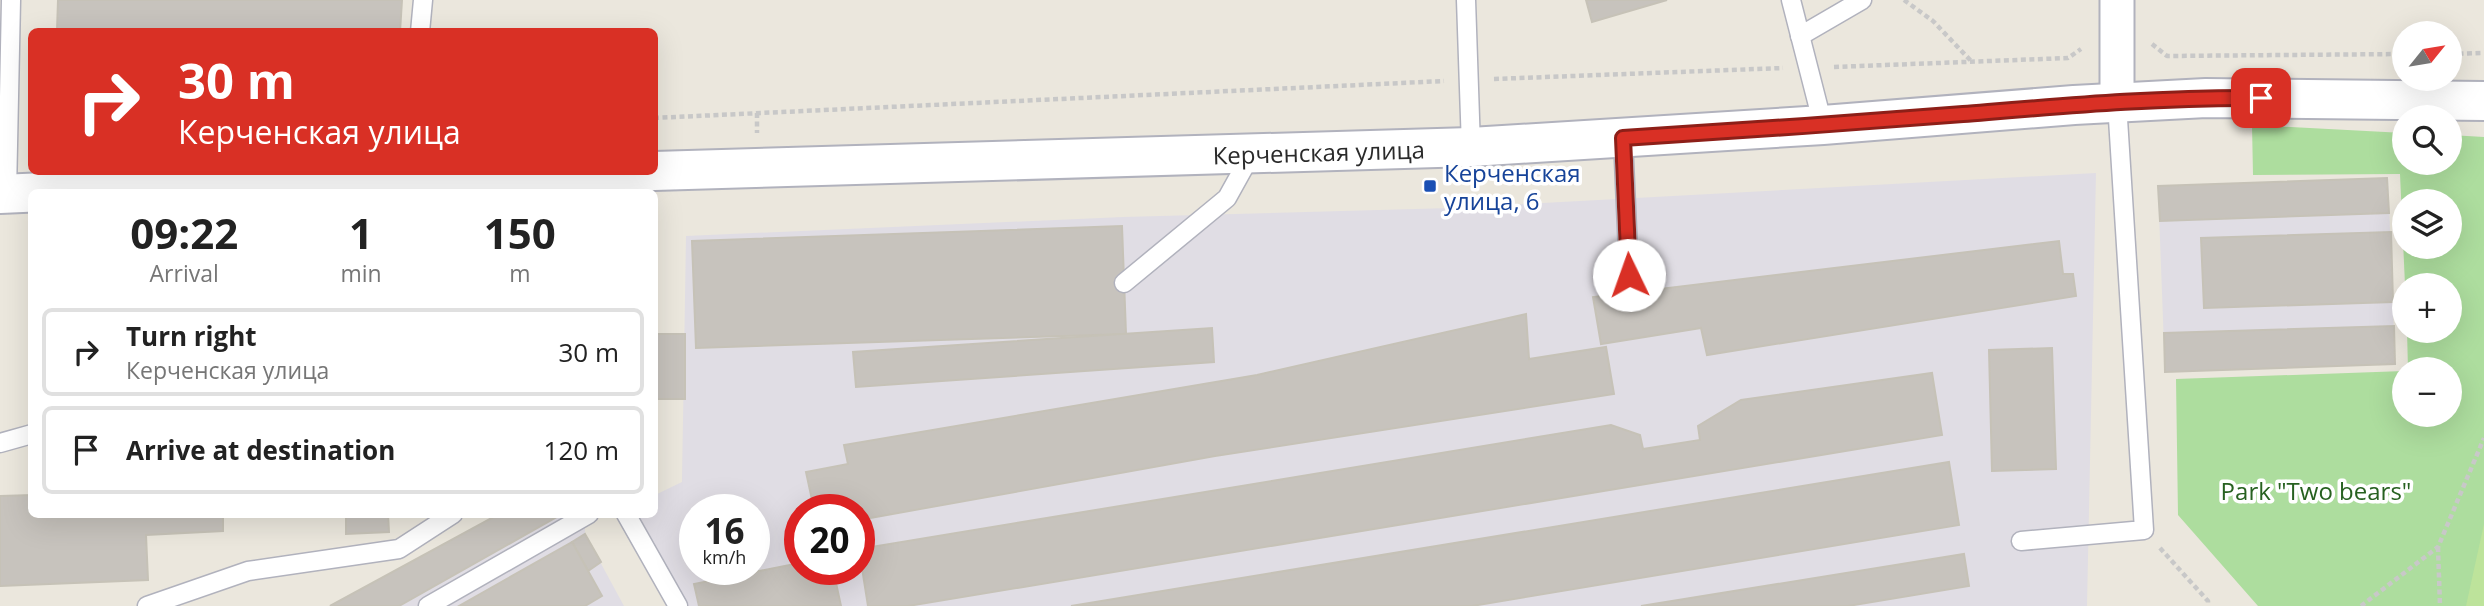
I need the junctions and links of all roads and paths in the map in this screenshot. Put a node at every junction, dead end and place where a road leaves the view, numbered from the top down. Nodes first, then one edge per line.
1 (10, 0) edge
2 (423, 0) edge
3 (1466, 0) edge
4 (1791, 0) edge
5 (1862, 0) edge
6 (1904, 0) edge
7 (2117, 0) edge
8 (421, 28) edge
9 (1800, 36) junction
10 (2118, 45) junction
11 (2484, 53) edge
12 (2392, 54) edge
13 (2462, 54) edge
14 (1972, 62) junction
15 (1809, 68) junction
16 (1469, 80) junction
17 (2484, 101) edge
18 (2117, 103) junction
19 (658, 118) edge
20 (1823, 125) junction
21 (1623, 138) junction
22 (1471, 147) junction
23 (1252, 153) junction
24 (658, 171) edge
25 (623, 175) edge
26 (395, 180) edge
27 (558, 183) edge
28 (147, 189) edge
29 (28, 193) edge
30 (4, 194) edge
31 (1629, 275) dead end
32 (1124, 283) dead end
33 (28, 435) edge
34 (2484, 438) edge
35 (0, 443) edge
36 (447, 518) edge
37 (582, 518) edge
38 (628, 518) edge
39 (2144, 530) junction
40 (2021, 541) dead end
41 (2438, 547) junction
42 (147, 606) edge
43 (428, 606) edge
44 (678, 606) edge
45 (2208, 606) edge
46 (2361, 606) edge
47 (2440, 606) edge

1 - 30 lane
2 - 8 lane
3 - 16 lane
4 - 9 lane
5 - 9 lane
6 - 14 path
7 - 10 street
9 - 15 lane
10 - 12 path
10 - 14 path
10 - 18 street
11 - 13 path
14 - 15 path
15 - 16 path
15 - 20 lane
16 - 19 path
16 - 22 lane
17 - 18 street, Керченская улица
18 - 20 street, Керченская улица
18 - 39 lane
20 - 21 street, Керченская улица
21 - 22 street, Керченская улица
21 - 31 lane
22 - 23 street, Керченская улица
23 - 24 street, Керченская улица
23 - 32 lane
25 - 27 street
26 - 27 street
26 - 28 street
29 - 30 street
33 - 35 lane
34 - 41 path
36 - 42 lane
37 - 43 lane
38 - 44 lane
39 - 40 lane
39 - 45 path
41 - 46 path
41 - 47 path

